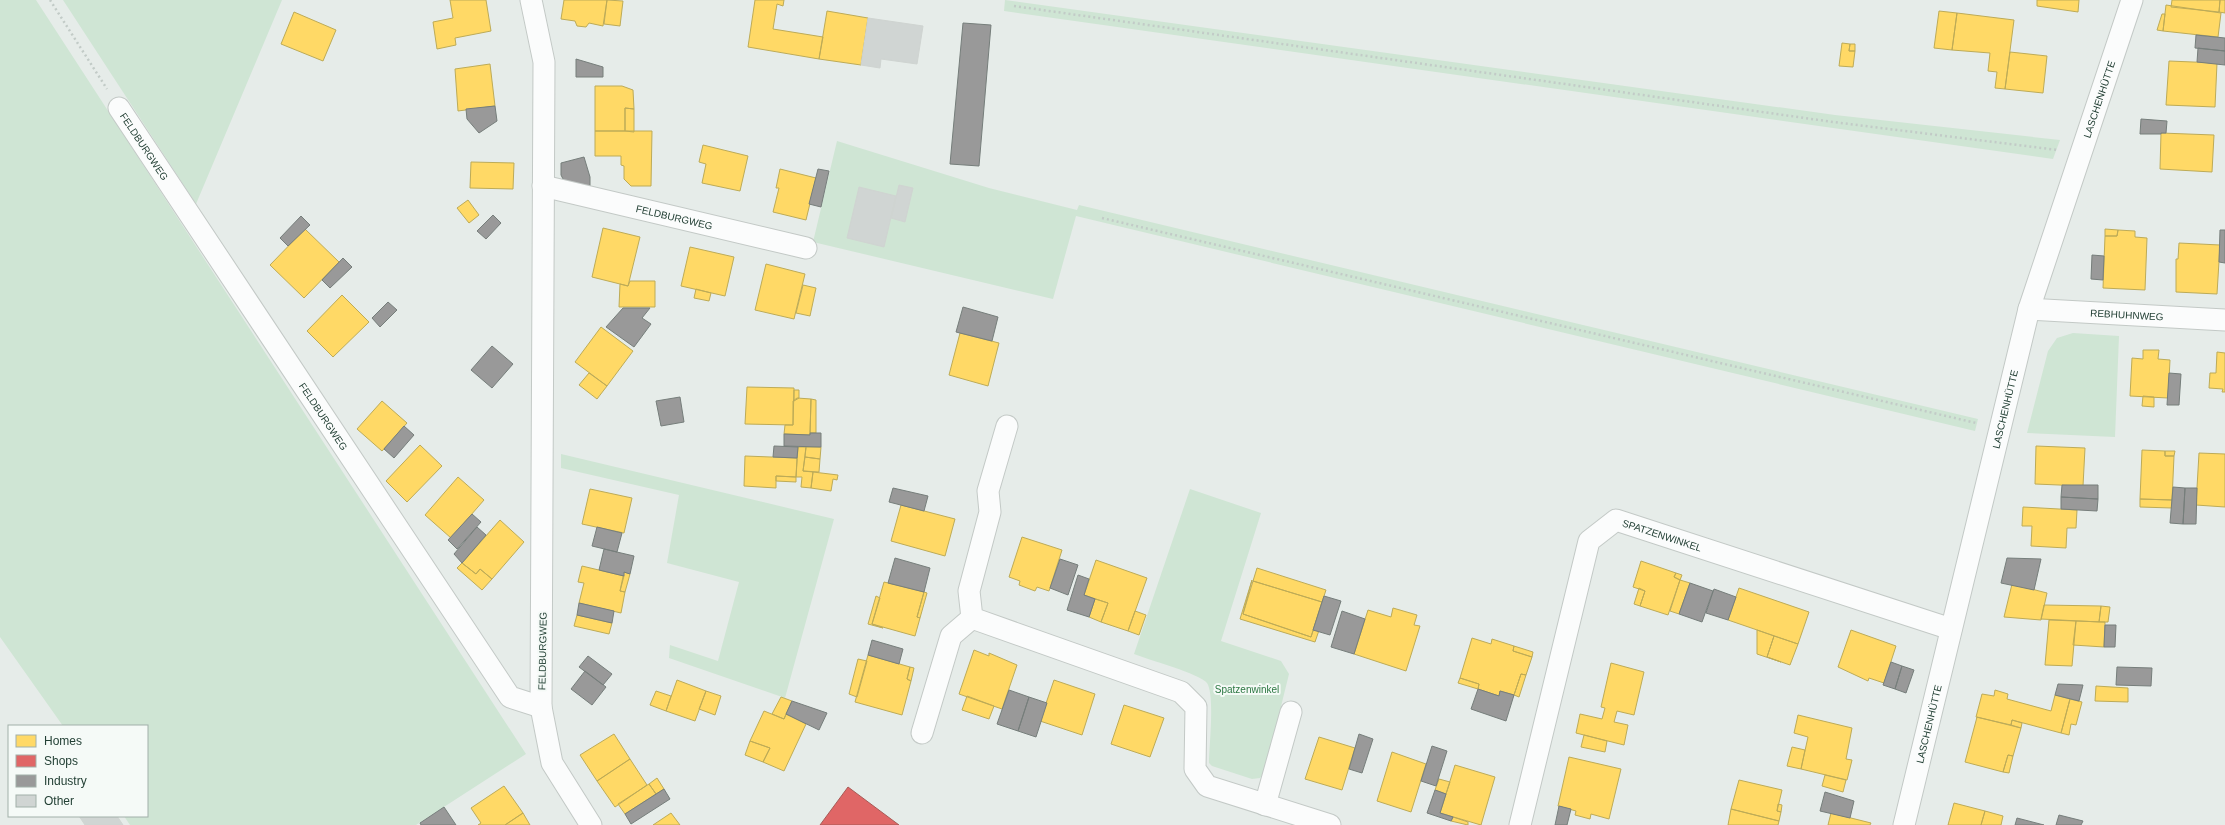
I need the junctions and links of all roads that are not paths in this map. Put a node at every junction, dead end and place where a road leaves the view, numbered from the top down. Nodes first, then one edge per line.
1 (530, 0) edge
2 (2132, 0) edge
3 (119, 108) road end
4 (543, 186) junction
5 (806, 248) dead end
6 (2029, 309) junction
7 (2225, 320) edge
8 (1007, 426) dead end
9 (972, 618) junction
10 (1951, 629) junction
11 (541, 707) junction
12 (1291, 712) dead end
13 (922, 733) dead end
14 (1265, 805) junction
15 (591, 825) edge
16 (1330, 825) edge
17 (1520, 825) edge
18 (1904, 825) edge

1 - 4 street, FELDBURGWEG
2 - 6 street, LASCHENHÜTTE
3 - 11 street, FELDBURGWEG
4 - 5 street, FELDBURGWEG
4 - 11 street, FELDBURGWEG
6 - 7 street, REBHUHNWEG
6 - 10 street, LASCHENHÜTTE
8 - 9 street
9 - 13 street
9 - 14 street
10 - 17 street, SPATZENWINKEL
10 - 18 street, LASCHENHÜTTE
11 - 15 street, FELDBURGWEG
12 - 14 street
14 - 16 street

